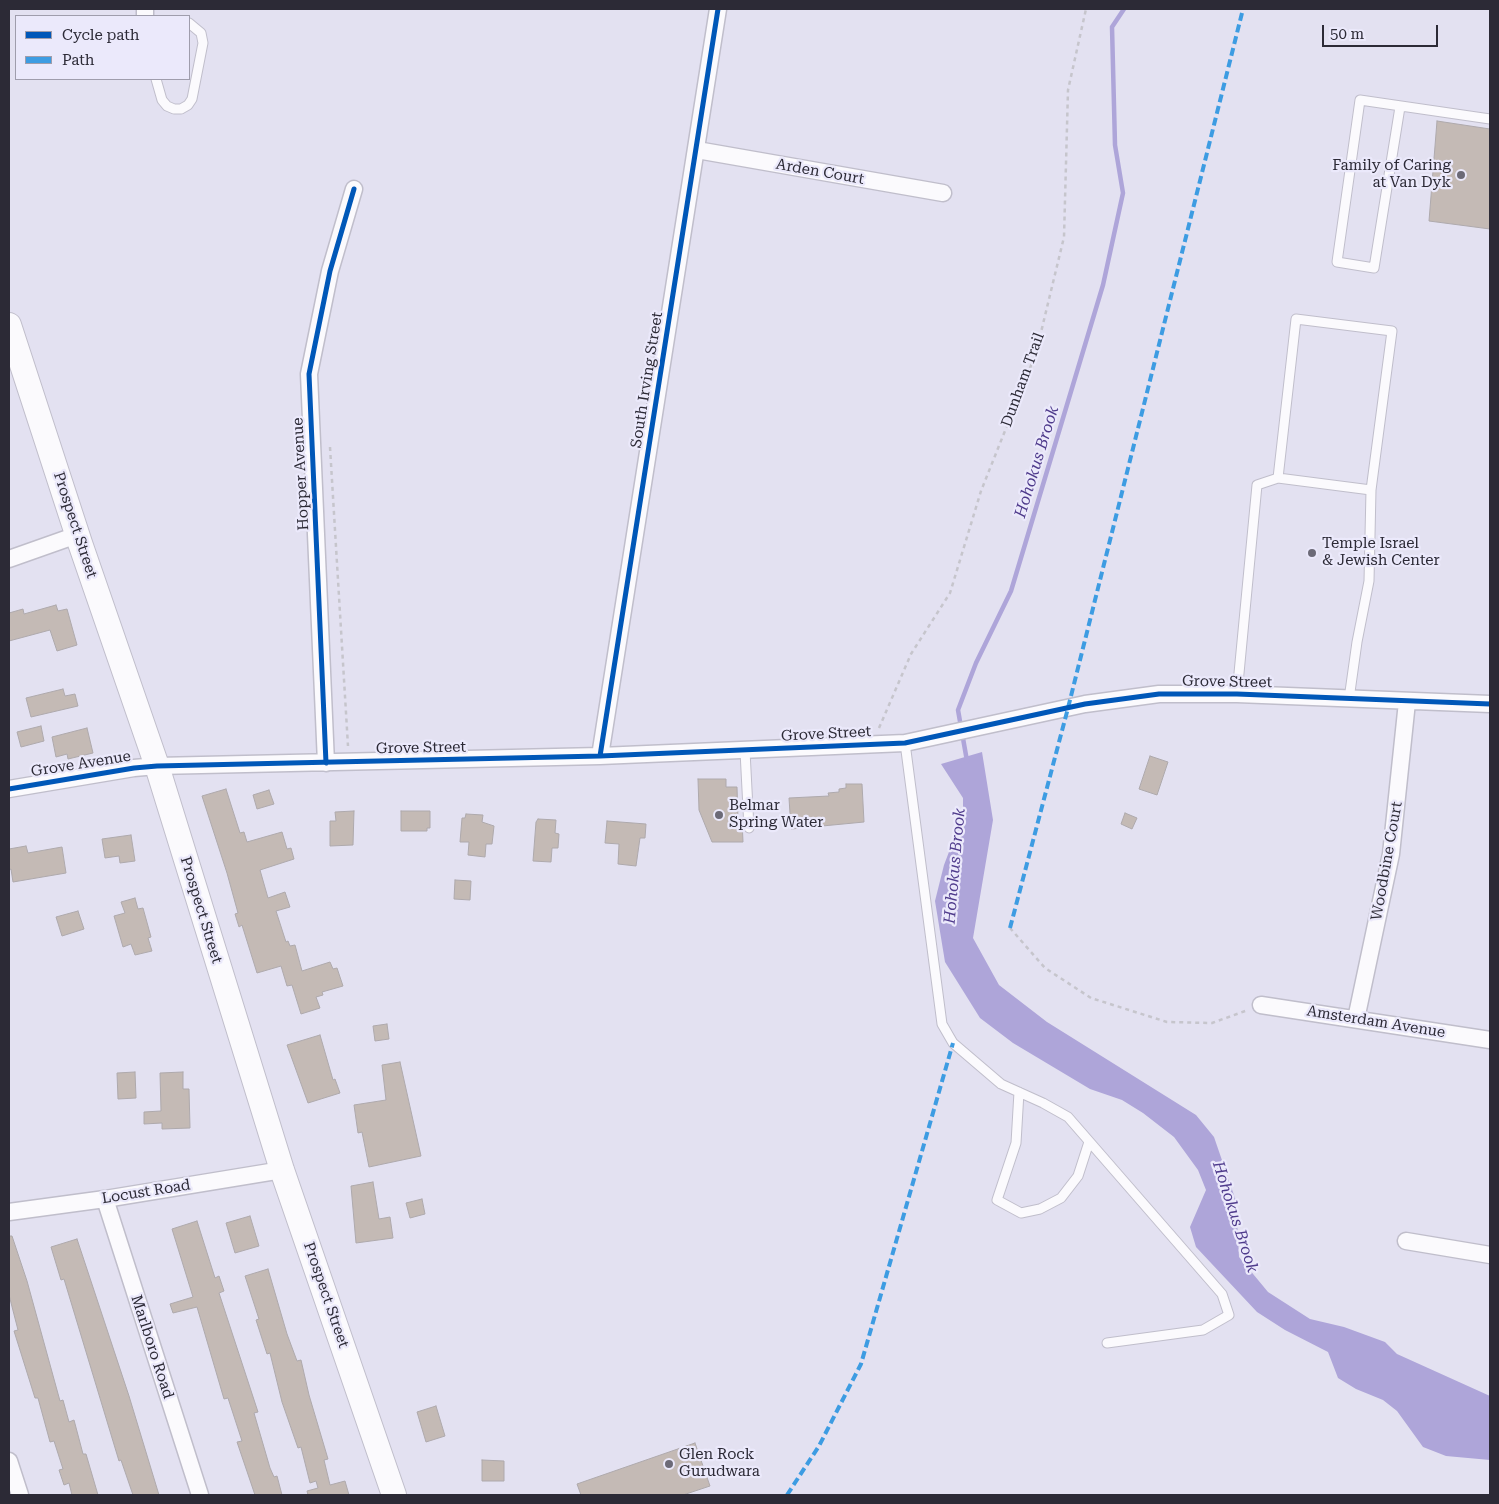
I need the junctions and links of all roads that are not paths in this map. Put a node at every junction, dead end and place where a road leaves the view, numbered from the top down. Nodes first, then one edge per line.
1 (718, 9) edge
2 (190, 24) edge
3 (156, 80) edge
4 (1400, 107) junction
5 (1490, 119) edge
6 (696, 150) junction
7 (354, 190) dead end
8 (943, 193) dead end
9 (9, 325) edge
10 (1278, 478) junction
11 (1371, 490) junction
12 (77, 535) junction
13 (9, 559) edge
14 (1237, 694) junction
15 (1349, 699) junction
16 (1408, 702) junction
17 (1490, 704) edge
18 (905, 743) junction
19 (745, 751) junction
20 (600, 756) junction
21 (326, 762) junction
22 (157, 766) junction
23 (9, 788) edge
24 (749, 828) dead end
25 (1261, 1005) road end
26 (1356, 1019) junction
27 (1490, 1040) edge
28 (1018, 1092) junction
29 (1089, 1142) junction
30 (282, 1170) junction
31 (105, 1199) junction
32 (9, 1212) edge
33 (1406, 1241) dead end
34 (1490, 1255) edge
35 (1107, 1343) dead end
36 (9, 1461) edge
37 (20, 1495) edge
38 (200, 1495) edge
39 (394, 1495) edge

1 - 6 street, South Irving Street
2 - 3 lane
4 - 4 lane
4 - 5 lane
6 - 8 street, Arden Court
6 - 20 street, South Irving Street
7 - 21 street, Hopper Avenue
9 - 12 main road, Prospect Street
10 - 11 lane
10 - 11 lane
10 - 14 lane
11 - 15 lane
12 - 13 street
12 - 22 main road, Prospect Street
14 - 15 street, Grove Street
14 - 18 street, Grove Street
15 - 16 street, Grove Street
16 - 17 street, Grove Street
16 - 26 street, Woodbine Court
18 - 19 street, Grove Street
18 - 28 lane
19 - 20 street, Grove Street
19 - 24 lane
20 - 21 street, Grove Street
21 - 22 street, Grove Street
22 - 23 street, Grove Avenue
22 - 30 main road, Prospect Street
25 - 26 street, Amsterdam Avenue
26 - 27 street, Amsterdam Avenue
28 - 29 lane
28 - 29 lane
29 - 35 lane
30 - 31 street, Locust Road
30 - 39 main road, Prospect Street
31 - 32 street, Locust Road
31 - 38 street, Marlboro Road
33 - 34 street
36 - 37 street

